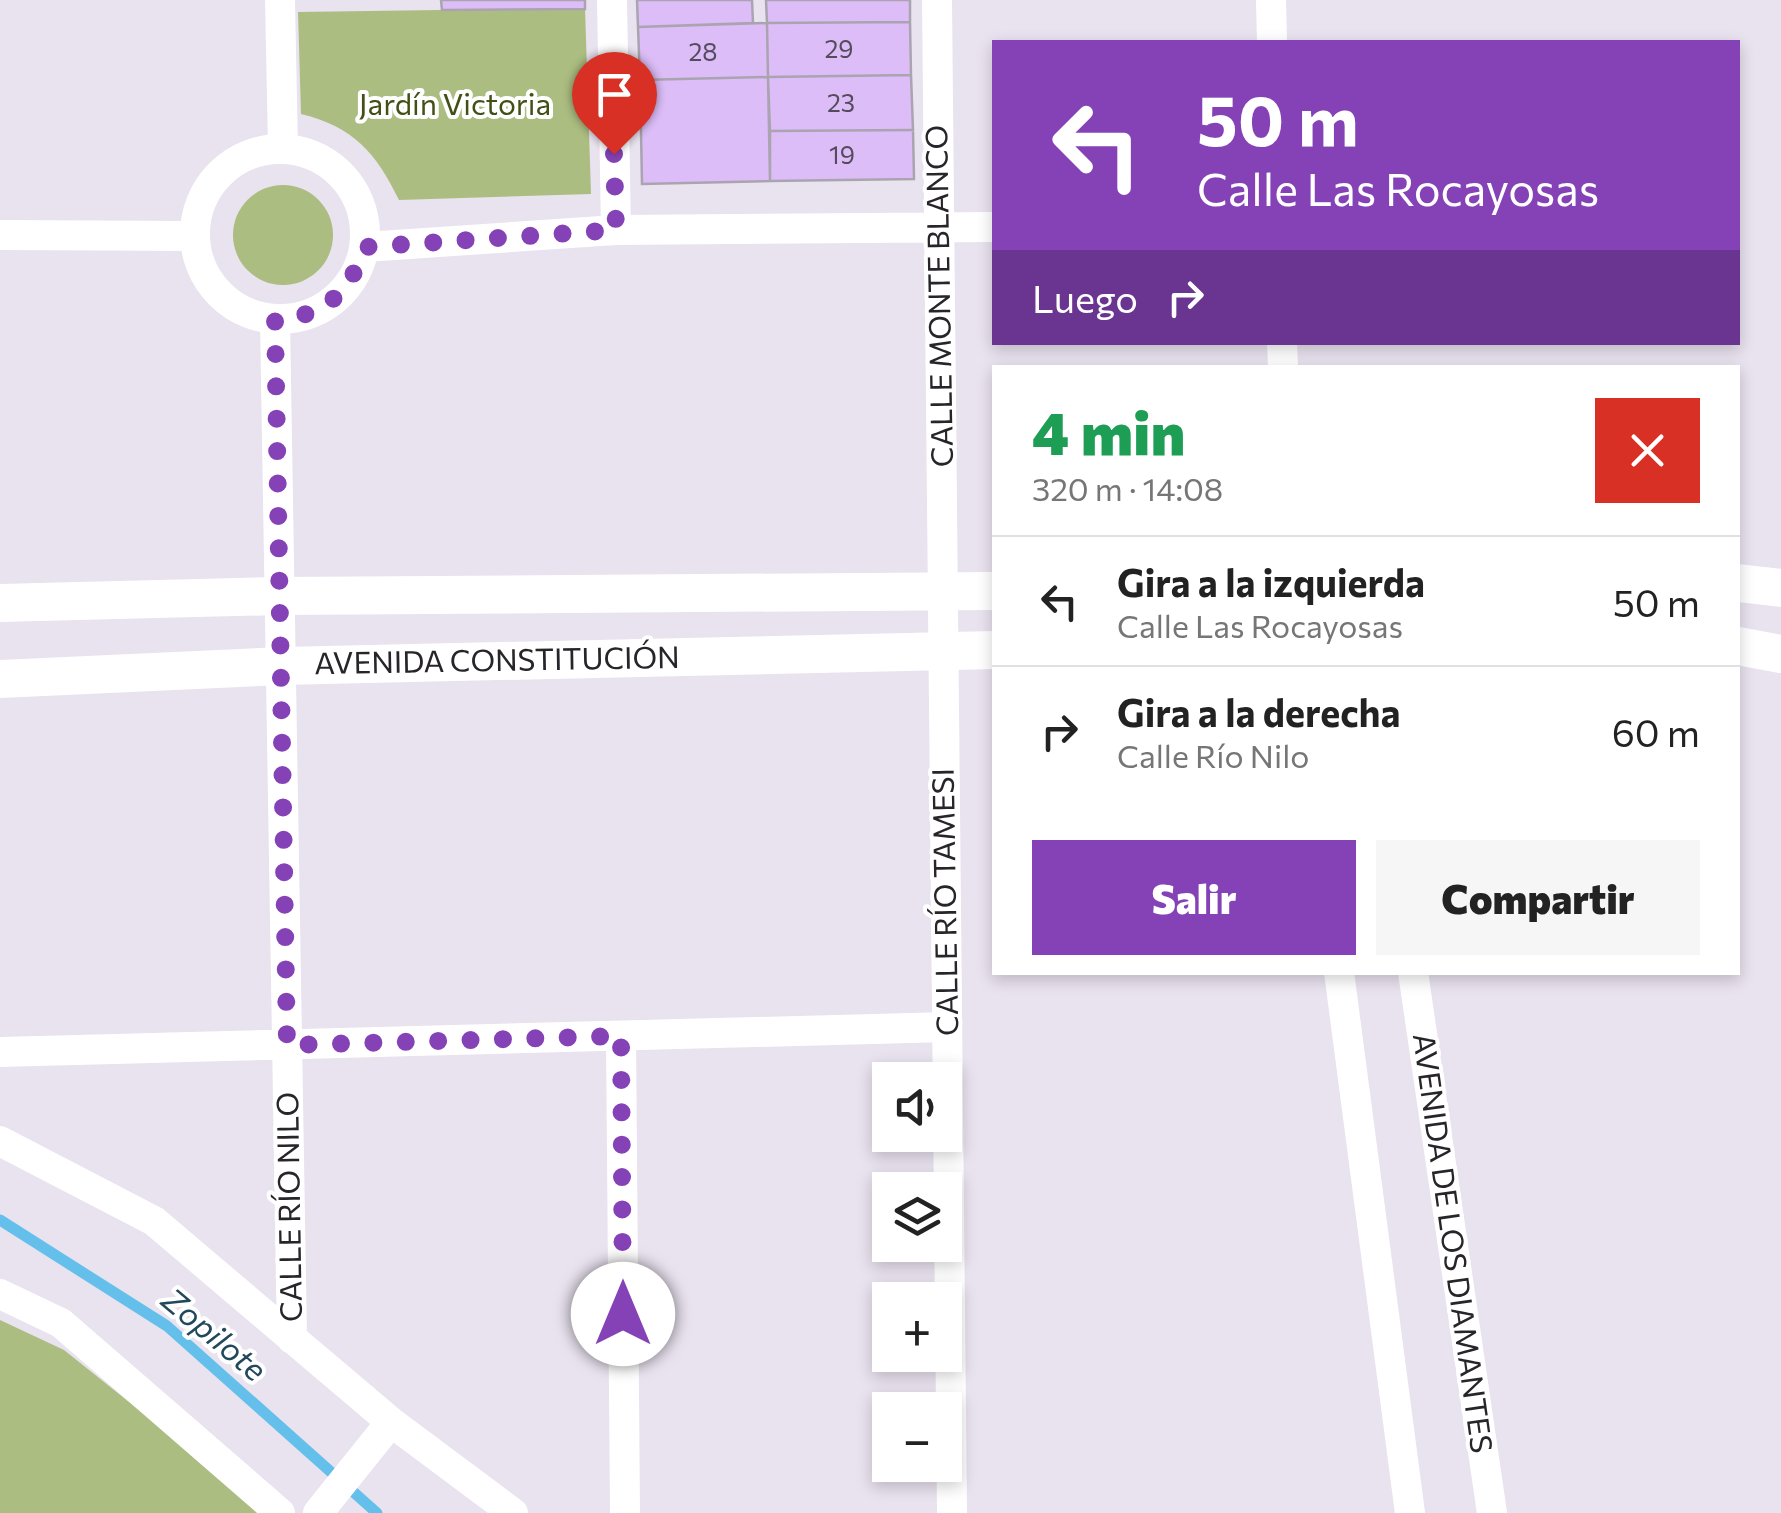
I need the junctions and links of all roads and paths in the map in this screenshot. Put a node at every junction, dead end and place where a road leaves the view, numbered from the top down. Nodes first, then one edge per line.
1 (280, 0) edge
2 (612, 0) edge
3 (937, 0) edge
4 (1271, 0) edge
5 (1272, 40) edge
6 (283, 148) junction
7 (992, 226) edge
8 (939, 228) junction
9 (616, 230) junction
10 (0, 235) edge
11 (194, 236) junction
12 (365, 247) junction
13 (275, 320) junction
14 (1740, 582) edge
15 (1781, 588) edge
16 (942, 592) junction
17 (992, 592) edge
18 (279, 596) junction
19 (0, 603) edge
20 (1740, 646) edge
21 (943, 650) junction
22 (992, 650) edge
23 (1781, 654) edge
24 (281, 666) junction
25 (0, 679) edge
26 (1339, 975) edge
27 (1412, 975) edge
28 (947, 1027) junction
29 (621, 1036) junction
30 (287, 1045) junction
31 (0, 1052) edge
32 (0, 1141) edge
33 (0, 1294) edge
34 (292, 1339) junction
35 (391, 1422) junction
36 (323, 1507) edge
37 (280, 1513) edge
38 (513, 1513) edge
39 (625, 1513) edge
40 (952, 1513) edge
41 (1410, 1513) edge
42 (1492, 1513) edge

1 - 6 street
2 - 9 street
3 - 8 street, CALLE MONTE BLANCO
4 - 5 street
6 - 11 street
6 - 12 street
7 - 8 street
8 - 9 street
8 - 16 street, CALLE MONTE BLANCO
9 - 12 street
10 - 11 street
11 - 13 street
12 - 13 street
13 - 18 street, CALLE RÍO NILO
14 - 15 street
16 - 17 street
16 - 18 street
16 - 21 street, CALLE RÍO TAMESI
18 - 19 street
18 - 24 street, CALLE RÍO NILO
20 - 23 street
21 - 22 street, AVENIDA CONSTITUCIÓN
21 - 24 street, AVENIDA CONSTITUCIÓN
21 - 28 street, CALLE RÍO TAMESI
24 - 25 street, AVENIDA CONSTITUCIÓN
24 - 30 street, CALLE RÍO NILO
26 - 41 street
27 - 42 street, AVENIDA DE LOS DIAMANTES
28 - 29 street
28 - 40 street, CALLE RÍO TAMESI
29 - 30 street
29 - 39 street
30 - 31 street
30 - 34 street, CALLE RÍO NILO
32 - 34 street
33 - 37 street
34 - 35 street
35 - 36 street
35 - 38 street

